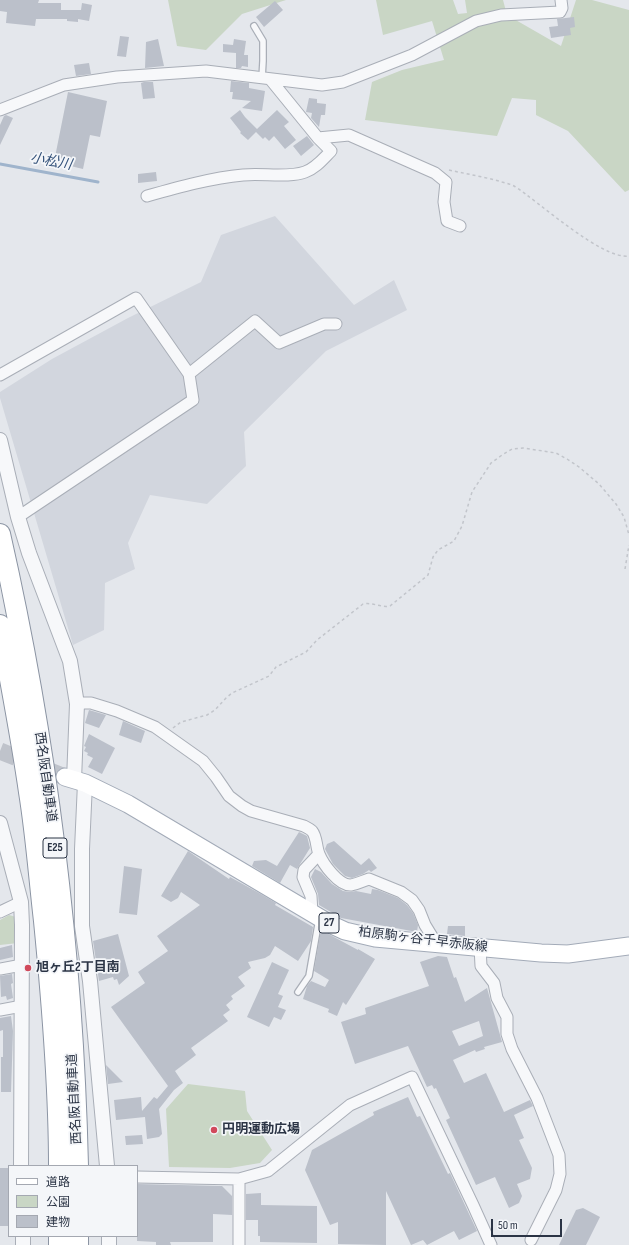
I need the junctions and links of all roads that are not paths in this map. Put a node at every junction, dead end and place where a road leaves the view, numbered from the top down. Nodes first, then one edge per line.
1 (563, 1) edge
2 (254, 26) dead end
3 (266, 78) junction
4 (0, 110) edge
5 (318, 138) junction
6 (147, 196) dead end
7 (460, 226) dead end
8 (336, 324) dead end
9 (189, 374) junction
10 (0, 375) edge
11 (0, 440) edge
12 (18, 517) junction
13 (0, 534) edge
14 (0, 625) edge
15 (77, 704) junction
16 (75, 780) junction
17 (0, 823) edge
18 (319, 854) junction
19 (21, 902) junction
20 (0, 912) edge
21 (315, 915) junction
22 (436, 943) junction
23 (629, 946) edge
24 (480, 947) junction
25 (22, 965) junction
26 (0, 968) edge
27 (298, 992) dead end
28 (22, 1006) junction
29 (0, 1010) edge
30 (21, 1165) edge
31 (59, 1165) edge
32 (78, 1165) edge
33 (107, 1165) edge
34 (138, 1177) edge
35 (239, 1179) junction
36 (532, 1243) edge
37 (239, 1245) edge
38 (491, 1245) edge

1 - 3 street
2 - 3 lane
3 - 4 street
3 - 5 street
5 - 6 street
5 - 7 street
8 - 9 street
9 - 10 street
9 - 12 street
11 - 12 street
12 - 15 street
13 - 32 highway, 西名阪自動車道 / E25
14 - 31 highway, 西名阪自動車道 / E25
15 - 16 street
15 - 18 street
16 - 21 main road, 柏原駒ヶ谷千早赤阪線 / 27
16 - 33 street
17 - 19 street
18 - 21 street
18 - 22 street
19 - 20 street
19 - 25 street
21 - 22 main road, 柏原駒ヶ谷千早赤阪線 / 27
21 - 27 lane
22 - 24 main road, 柏原駒ヶ谷千早赤阪線 / 27
23 - 24 main road, 柏原駒ヶ谷千早赤阪線 / 27
24 - 36 street
25 - 26 street
25 - 28 street
28 - 29 street
28 - 30 street
34 - 35 street
35 - 37 street
35 - 38 street

